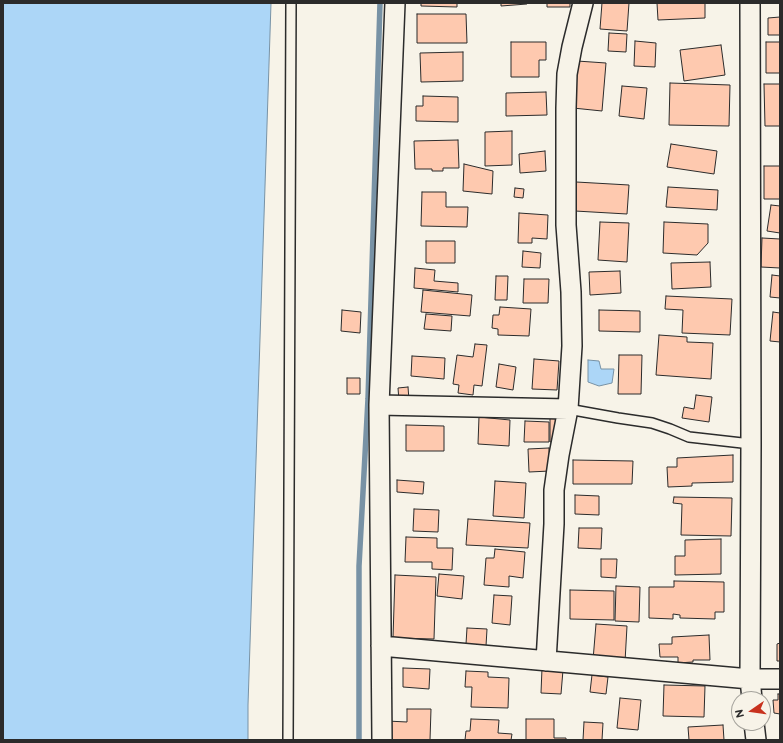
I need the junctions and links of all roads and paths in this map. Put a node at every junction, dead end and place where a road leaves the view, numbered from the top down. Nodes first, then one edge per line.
1 (291, 3) edge
2 (395, 3) edge
3 (583, 3) edge
4 (750, 3) edge
5 (379, 405) junction
6 (568, 409) junction
7 (751, 444) junction
8 (381, 646) junction
9 (546, 660) junction
10 (750, 679) junction
11 (780, 679) edge
12 (751, 691) edge
13 (288, 740) edge
14 (382, 740) edge

1 - 13 lane
2 - 5 street
3 - 6 street
4 - 7 street
5 - 6 street
5 - 8 street
6 - 7 lane
6 - 9 street
7 - 10 street
8 - 9 street
8 - 14 street
9 - 10 street
10 - 11 street
10 - 12 street

